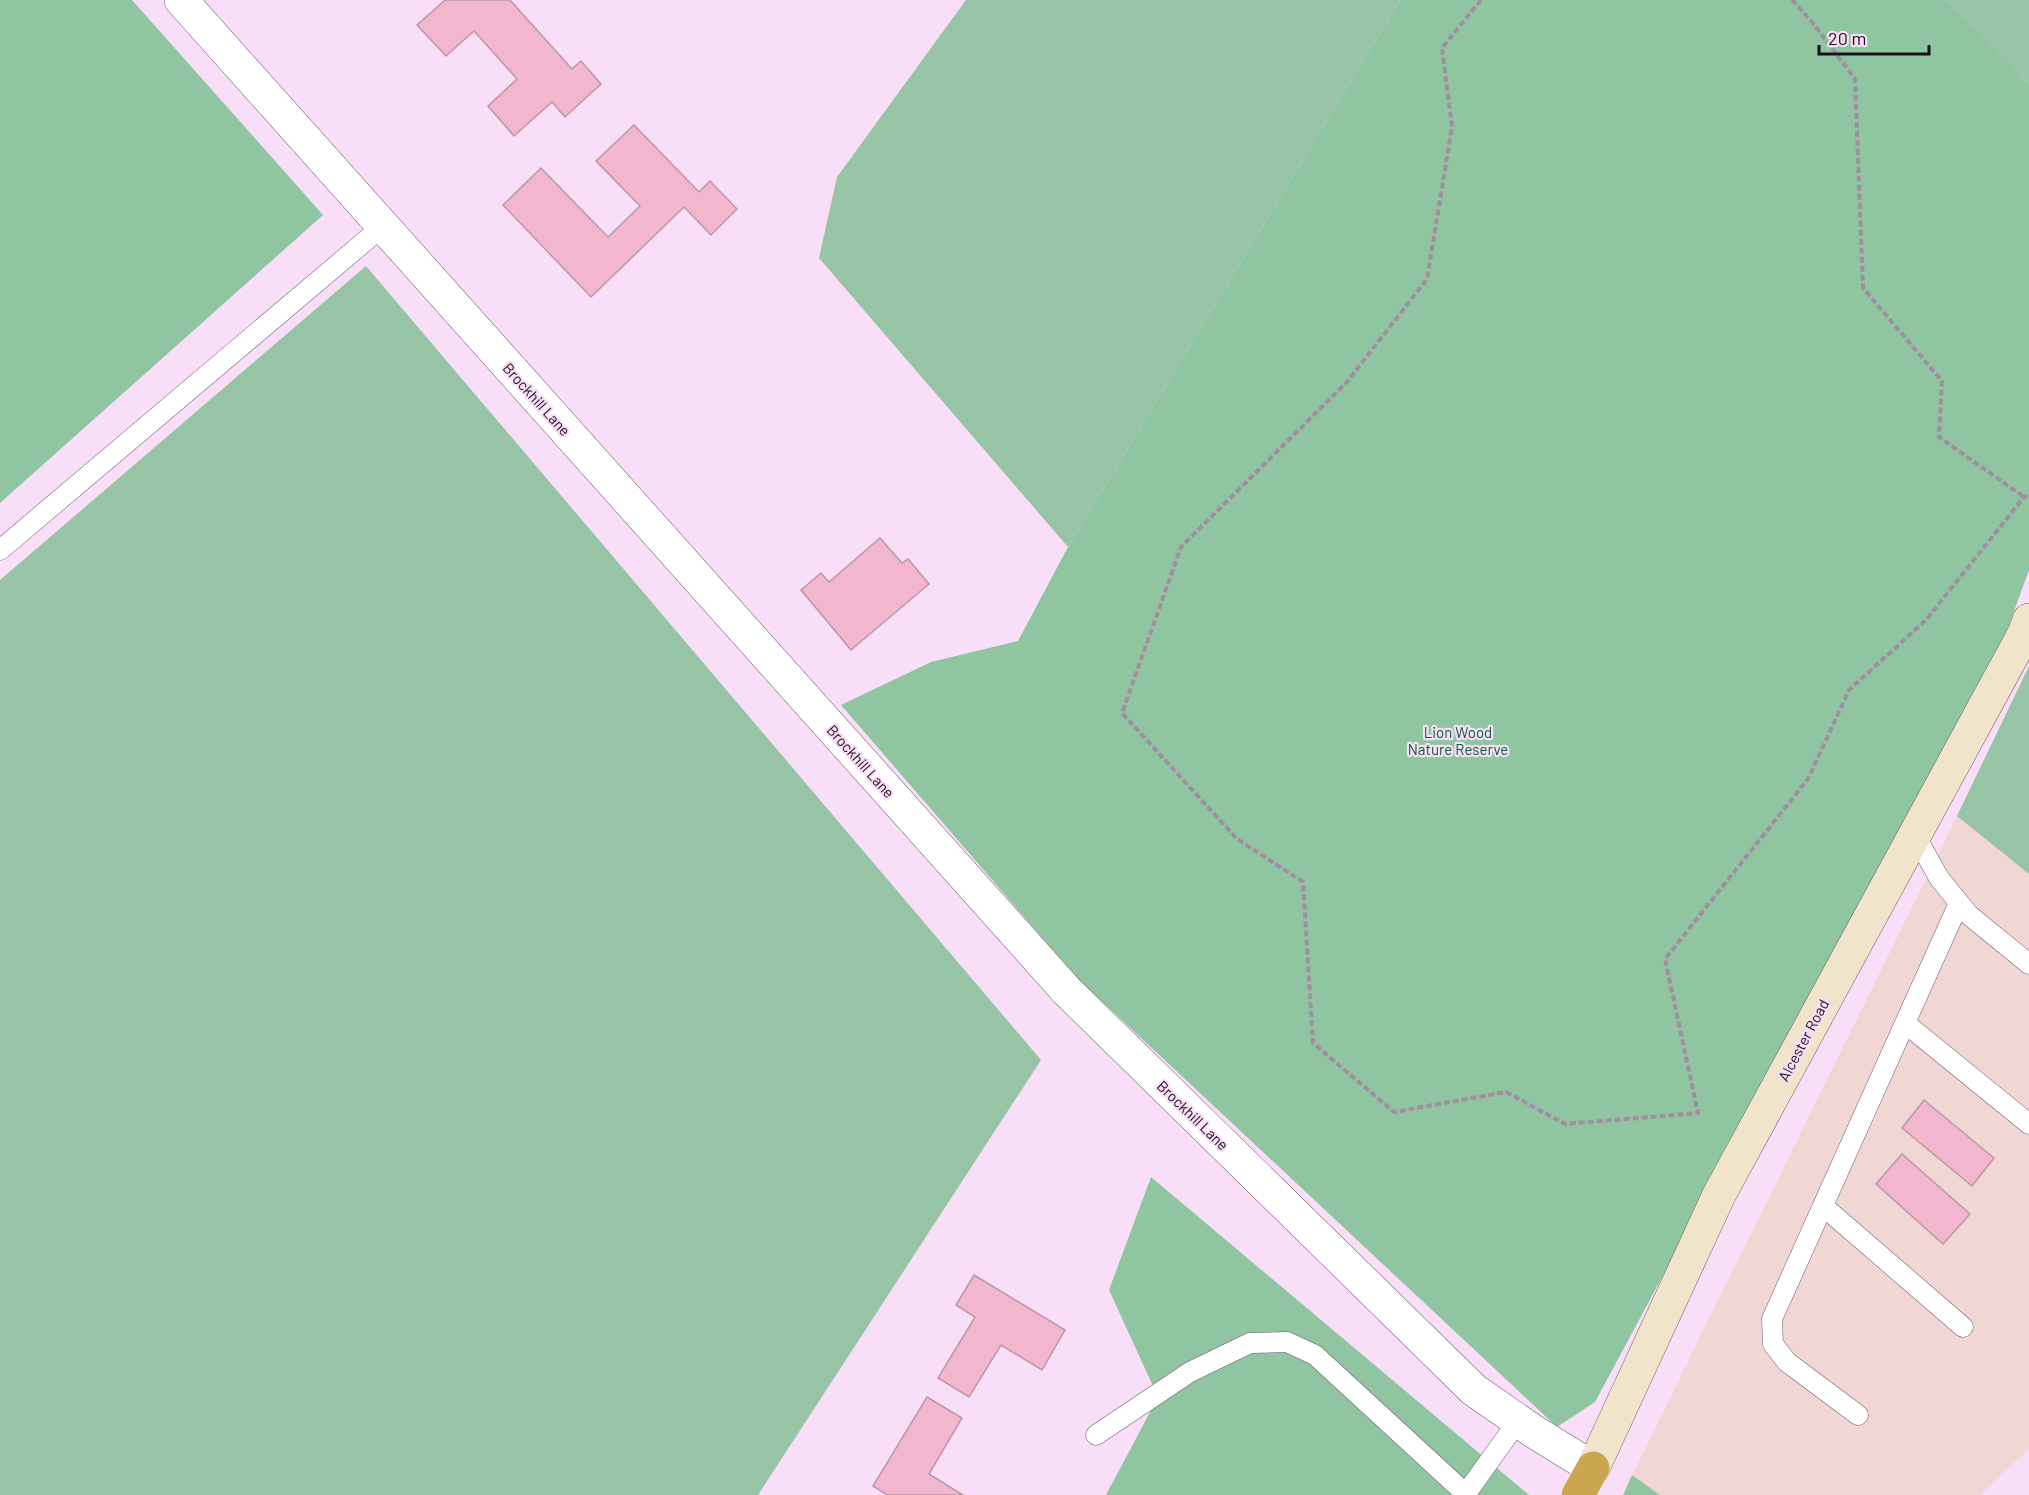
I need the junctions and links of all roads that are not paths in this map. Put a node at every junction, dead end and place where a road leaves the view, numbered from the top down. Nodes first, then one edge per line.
1 (181, 0) edge
2 (383, 226) junction
3 (0, 550) edge
4 (2029, 620) edge
5 (1915, 835) junction
6 (1959, 903) junction
7 (2029, 964) edge
8 (1905, 1023) junction
9 (2029, 1124) edge
10 (1823, 1206) junction
11 (1963, 1327) dead end
12 (1858, 1415) dead end
13 (1518, 1421) junction
14 (1096, 1435) dead end
15 (1586, 1482) edge
16 (1465, 1495) edge

1 - 2 street, Brockhill Lane
2 - 3 lane
2 - 13 street, Brockhill Lane
4 - 5 street, Alcester Road
5 - 6 lane
5 - 15 street, Alcester Road
6 - 7 lane
6 - 8 lane
8 - 9 lane
8 - 10 lane
10 - 11 lane
10 - 12 lane
13 - 15 street, Brockhill Lane
13 - 16 lane
14 - 16 lane

